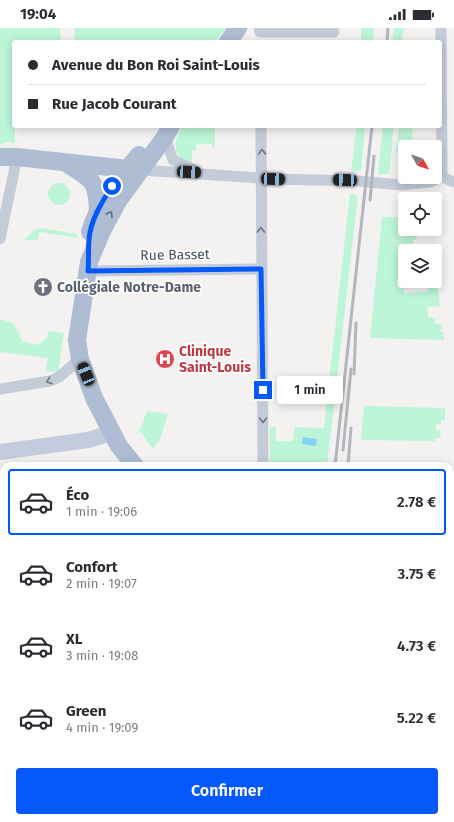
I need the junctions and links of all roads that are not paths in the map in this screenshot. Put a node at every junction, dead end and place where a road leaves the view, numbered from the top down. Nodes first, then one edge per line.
1 (238, 28) edge
2 (441, 28) edge
3 (260, 32) edge
4 (334, 32) dead end
5 (229, 40) edge
6 (441, 40) edge
7 (167, 128) edge
8 (168, 128) edge
9 (261, 128) edge
10 (442, 128) edge
11 (442, 140) edge
12 (8, 157) edge
13 (66, 162) junction
14 (134, 170) junction
15 (202, 173) junction
16 (261, 177) junction
17 (442, 177) edge
18 (454, 182) edge
19 (410, 184) edge
20 (98, 211) junction
21 (0, 239) edge
22 (89, 267) junction
23 (261, 269) junction
24 (80, 359) junction
25 (0, 389) edge
26 (112, 433) junction
27 (0, 452) edge
28 (132, 462) edge
29 (263, 462) edge

1 - 5 main road
2 - 6 street
3 - 4 street
7 - 14 main road
8 - 15 street
16 -> 9 street
10 - 11 street
12 - 13 main road
12 - 21 street
13 - 14 main road
13 - 20 main road
14 - 15 street
14 - 20 main road
22 -> 14 main road
15 - 16 street
16 - 19 street
23 -> 16 street
17 - 18 street
20 - 22 main road
22 - 23 street, Rue Basset
22 - 24 main road
23 -> 29 street
24 -> 25 street
24 - 26 main road
26 - 27 street
26 - 28 main road

